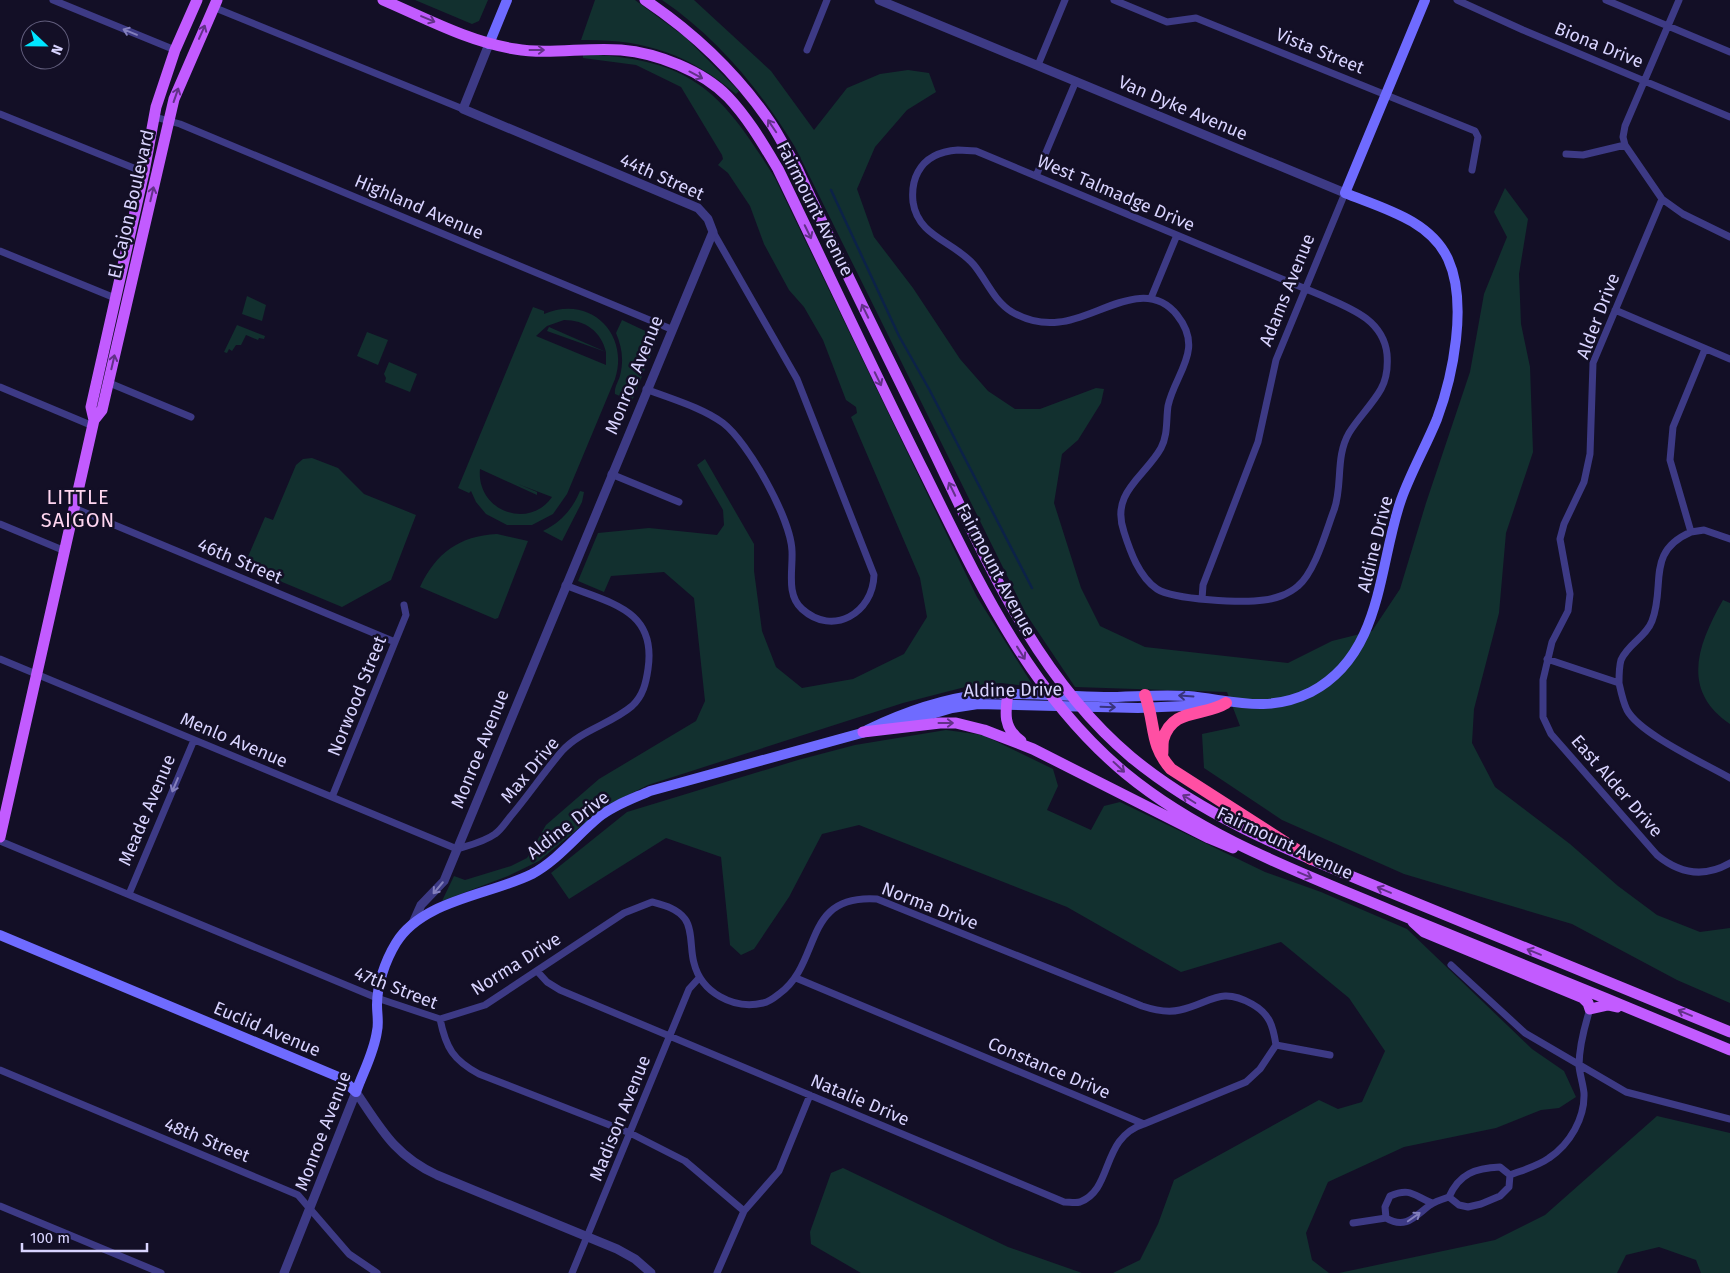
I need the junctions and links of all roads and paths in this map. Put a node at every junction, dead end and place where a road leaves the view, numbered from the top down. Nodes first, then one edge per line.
1 (52, 0) edge
2 (197, 0) edge
3 (383, 0) edge
4 (507, 0) edge
5 (645, 0) edge
6 (827, 0) edge
7 (879, 0) edge
8 (1065, 0) edge
9 (1114, 0) edge
10 (1425, 0) edge
11 (1457, 0) edge
12 (1606, 0) edge
13 (1679, 0) edge
14 (212, 2) edge
15 (1668, 26) junction
16 (489, 44) junction
17 (175, 50) junction
18 (807, 50) dead end
19 (1730, 52) edge
20 (1038, 65) junction
21 (183, 74) junction
22 (1645, 80) junction
23 (1076, 81) junction
24 (1386, 94) junction
25 (463, 109) junction
26 (0, 114) edge
27 (155, 117) junction
28 (1730, 117) edge
29 (169, 120) junction
30 (1625, 145) junction
31 (1566, 154) dead end
32 (1472, 170) dead end
33 (144, 172) junction
34 (156, 176) junction
35 (1036, 176) junction
36 (1345, 193) junction
37 (1662, 199) junction
38 (713, 232) junction
39 (1177, 234) junction
40 (1730, 236) edge
41 (0, 251) edge
42 (123, 264) junction
43 (1453, 272) joint
44 (1305, 288) junction
45 (115, 298) junction
46 (1151, 298) junction
47 (126, 304) junction
48 (1615, 310) junction
49 (671, 329) junction
50 (1705, 349) junction
51 (1730, 360) edge
52 (103, 380) junction
53 (0, 388) edge
54 (646, 389) junction
55 (191, 416) dead end
56 (94, 423) junction
57 (611, 474) junction
58 (679, 502) dead end
59 (74, 508) junction
60 (0, 524) edge
61 (1691, 532) junction
62 (1730, 539) edge
63 (65, 551) junction
64 (566, 585) junction
65 (1202, 599) junction
66 (404, 605) dead end
67 (395, 642) junction
68 (0, 659) edge
69 (1547, 659) junction
70 (37, 674) junction
71 (1619, 683) junction
72 (1008, 698) junction
73 (1147, 701) junction
74 (1226, 703) junction
75 (863, 732) junction
76 (194, 740) junction
77 (1032, 749) junction
78 (1162, 756) junction
79 (1730, 778) edge
80 (332, 797) junction
81 (4, 798) edge
82 (0, 837) edge
83 (0, 841) edge
84 (457, 849) junction
85 (1262, 856) junction
86 (1311, 859) junction
87 (1730, 863) edge
88 (129, 894) junction
89 (1408, 917) junction
90 (413, 923) junction
91 (0, 935) edge
92 (1451, 965) dead end
93 (537, 971) junction
94 (699, 978) junction
95 (796, 978) junction
96 (377, 998) junction
97 (1590, 1009) junction
98 (1638, 1012) junction
99 (440, 1019) junction
100 (1730, 1032) edge
101 (670, 1037) junction
102 (1276, 1045) junction
103 (1730, 1050) edge
104 (1330, 1055) dead end
105 (1580, 1066) junction
106 (0, 1070) edge
107 (356, 1092) junction
108 (810, 1095) junction
109 (1730, 1119) edge
110 (1144, 1124) junction
111 (630, 1134) junction
112 (1510, 1175) junction
113 (1449, 1197) junction
114 (1432, 1203) junction
115 (0, 1206) edge
116 (310, 1210) junction
117 (744, 1210) junction
118 (1386, 1218) junction
119 (1353, 1223) dead end
120 (588, 1236) junction
121 (161, 1273) edge
122 (284, 1273) edge
123 (378, 1273) edge
124 (572, 1273) edge
125 (651, 1273) edge
126 (717, 1273) edge

17 -> 1 street
2 - 17 main road, El Cajon Boulevard
3 -> 16 main road, Fairmount Avenue
4 - 16 main road
86 -> 5 main road, Fairmount Avenue
6 - 18 street
7 - 20 street, Van Dyke Avenue
8 - 20 street
9 - 24 street, Vista Street
10 - 24 main road, Adams Avenue
11 - 22 street, Biona Drive
12 - 15 street
13 - 15 street
21 -> 14 main road, El Cajon Boulevard
14 - 25 street, 44th Street
15 - 19 street
15 - 22 street
16 - 25 street
16 -> 85 main road, Fairmount Avenue
17 - 21 main road
17 - 27 main road, El Cajon Boulevard
20 - 23 street, Van Dyke Avenue
29 -> 21 main road, El Cajon Boulevard
22 - 28 street, Biona Drive
22 - 30 street
23 - 35 street
23 - 36 street, Van Dyke Avenue
24 - 32 street, Vista Street
24 - 36 main road, Adams Avenue
25 - 38 street, 44th Street
26 - 33 street
27 - 29 street, Highland Avenue
27 - 33 main road, El Cajon Boulevard
29 - 34 main road, El Cajon Boulevard
29 - 49 street, Highland Avenue
30 - 31 street
30 - 37 street
33 - 34 street
33 - 42 main road, El Cajon Boulevard
47 -> 34 main road, El Cajon Boulevard
35 - 39 street, West Talmadge Drive
35 - 46 street, West Talmadge Drive
36 - 43 main road, Van Dyke Avenue
36 - 44 street, Adams Avenue
37 - 40 street
37 - 48 street, Alder Drive
38 - 49 street, Monroe Avenue
38 - 54 street, 44th Street
39 - 44 street, West Talmadge Drive
39 - 46 street
41 - 45 street
42 - 45 main road, El Cajon Boulevard
42 - 47 main road
43 - 74 main road, Aldine Drive
44 - 65 street, Adams Avenue
44 - 65 street, West Talmadge Drive
45 - 52 main road, El Cajon Boulevard
46 - 65 street, West Talmadge Drive
52 -> 47 main road, El Cajon Boulevard
48 - 50 street
48 - 69 street, Alder Drive
49 - 54 street, Monroe Avenue
50 - 51 street
50 - 61 street
52 - 55 street
52 - 56 main road, El Cajon Boulevard
53 - 56 street
54 - 57 street, Monroe Avenue
56 - 59 main road, El Cajon Boulevard
57 - 58 street
57 - 64 street, Monroe Avenue
59 - 63 main road, El Cajon Boulevard
59 - 67 street, 46th Street
60 - 63 street
61 - 62 street
61 - 71 street
63 - 70 main road, El Cajon Boulevard
64 - 84 street, Monroe Avenue
64 - 84 street, Max Drive
66 - 67 street, Norwood Street
67 - 80 street, Norwood Street
68 - 70 street, Menlo Avenue
69 - 71 street
69 - 87 street, East Alder Drive
70 - 76 street, Menlo Avenue
70 - 81 main road, El Cajon Boulevard
71 - 79 street
72 - 73 main road, Aldine Drive
72 - 75 main road, Aldine Drive
72 - 77 main road
73 - 74 main road, Aldine Drive
73 - 78 highway
74 - 78 highway
75 -> 77 main road
75 - 90 main road, Aldine Drive
76 - 80 street, Menlo Avenue
76 -> 88 street, Meade Avenue
77 - 85 main road
78 - 86 highway
80 - 84 street, Menlo Avenue
81 - 82 main road, El Cajon Boulevard
83 - 88 street, 47th Street
84 -> 90 street, Monroe Avenue
85 -> 89 main road, Fairmount Avenue
100 -> 86 main road, Fairmount Avenue
88 - 96 street, 47th Street
89 - 97 main road
89 - 98 main road, Fairmount Avenue
90 - 96 main road, Monroe Avenue
91 - 107 main road, Euclid Avenue
92 - 105 street
93 - 94 street, Norma Drive
93 - 99 street, Norma Drive
93 - 101 street, Natalie Drive
94 - 95 street, Norma Drive
94 - 101 street, Madison Avenue
95 - 102 street, Norma Drive
95 - 110 street, Constance Drive
96 - 99 street, 47th Street
96 - 107 main road, Monroe Avenue
97 - 98 main road
97 - 105 street
98 - 103 main road, Fairmount Avenue
99 - 111 street, 47th Street
101 - 108 street, Natalie Drive
101 - 111 street, Madison Avenue
102 - 104 street
102 - 110 street
105 - 109 street
105 - 112 street
106 - 116 street, 48th Street
107 - 116 street, Monroe Avenue
107 - 120 street, Euclid Avenue
108 - 110 street, Natalie Drive
108 - 117 street
111 - 117 street, 47th Street
111 - 120 street, Madison Avenue
112 - 113 street
112 - 113 street
113 - 114 street
118 -> 114 street
114 - 118 street
115 - 121 street
116 - 122 street, Monroe Avenue
116 - 123 street, 48th Street
117 - 126 street
118 - 119 street
120 - 124 street, Madison Avenue
120 - 125 street, Euclid Avenue

